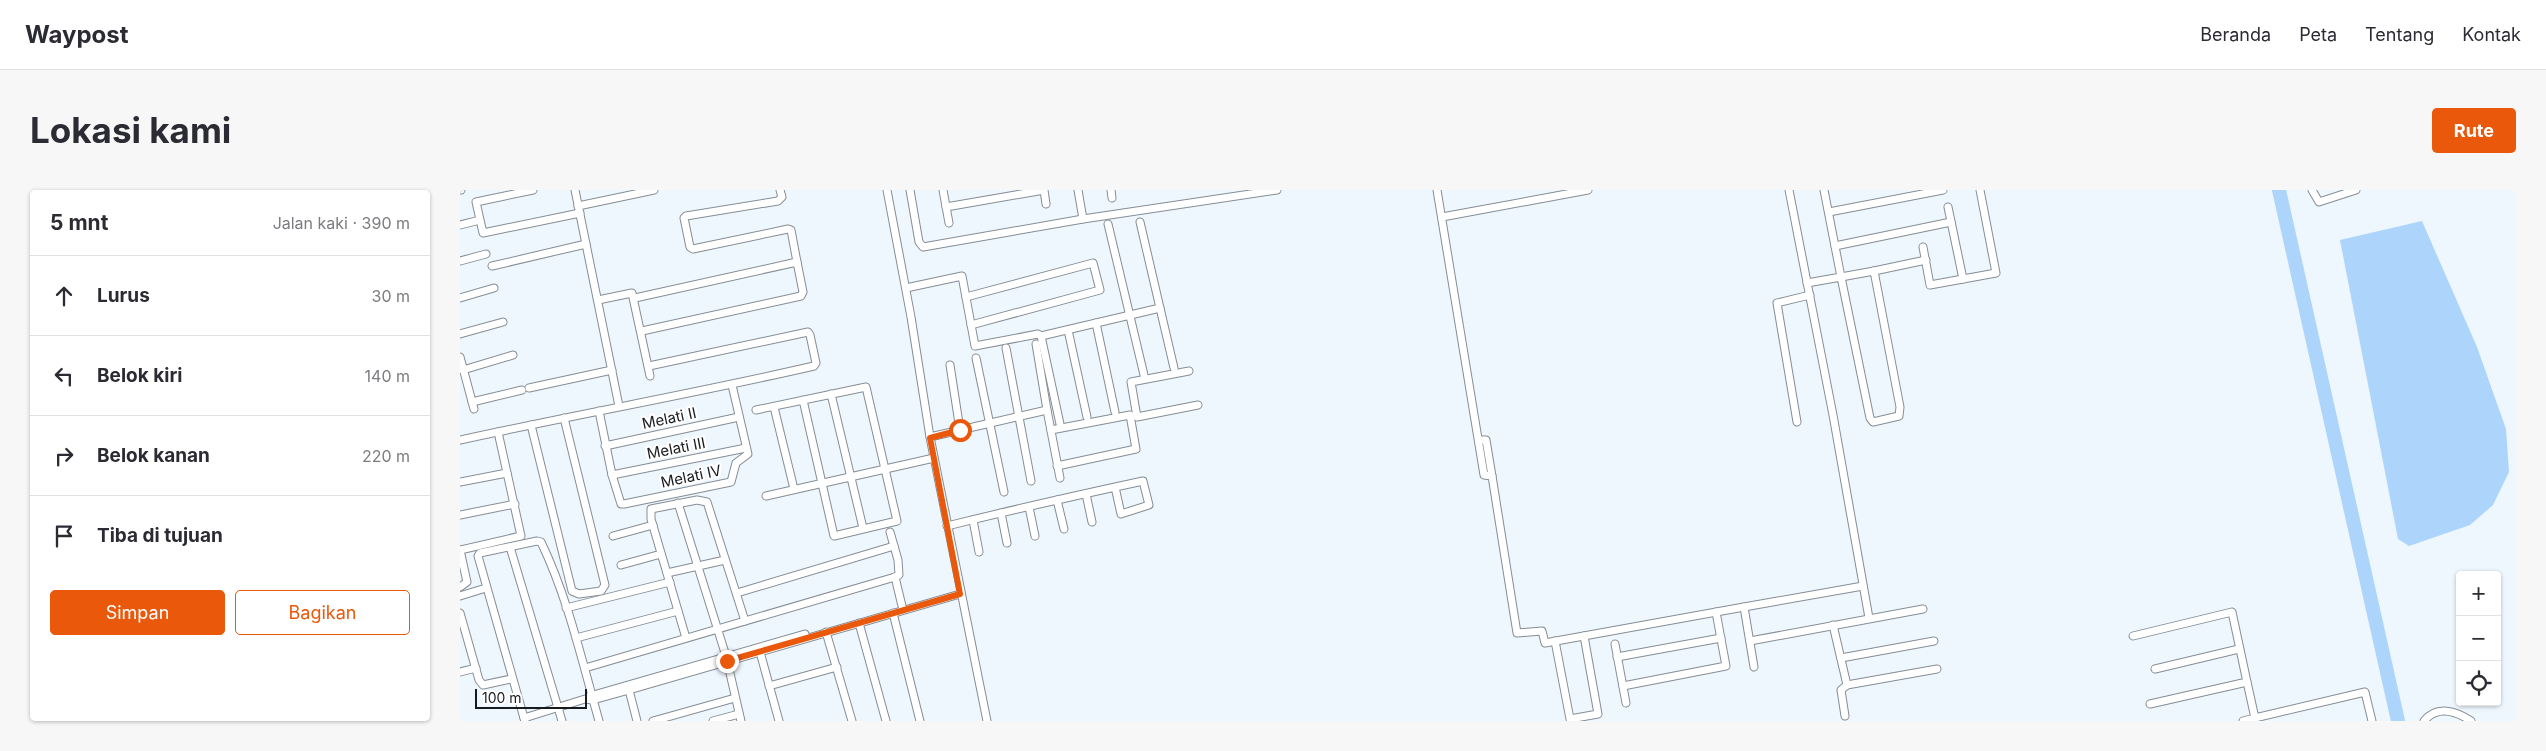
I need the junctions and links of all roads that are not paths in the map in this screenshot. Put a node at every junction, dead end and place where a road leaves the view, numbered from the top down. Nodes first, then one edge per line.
1 (532, 190) edge
2 (575, 190) edge
3 (649, 190) edge
4 (780, 190) edge
5 (887, 190) edge
6 (910, 190) edge
7 (943, 190) edge
8 (1078, 190) edge
9 (1277, 190) edge
10 (1438, 190) edge
11 (1588, 190) edge
12 (1789, 190) edge
13 (1824, 190) edge
14 (1943, 190) edge
15 (1980, 190) edge
16 (2312, 190) edge
17 (2351, 191) edge
18 (1241, 193) edge
19 (613, 194) edge
20 (1046, 204) dead end
21 (946, 207) junction
22 (1948, 207) dead end
23 (579, 209) junction
24 (1828, 212) junction
25 (1442, 217) junction
26 (1083, 219) junction
27 (476, 221) dead end
28 (1140, 222) dead end
29 (1951, 222) junction
30 (949, 223) dead end
31 (1108, 224) dead end
32 (460, 225) edge
33 (586, 244) junction
34 (1835, 246) junction
35 (1923, 247) dead end
36 (486, 254) dead end
37 (1926, 260) junction
38 (460, 261) edge
39 (797, 262) junction
40 (492, 266) dead end
41 (1874, 270) junction
42 (1841, 277) junction
43 (1963, 279) junction
44 (1807, 283) junction
45 (494, 288) dead end
46 (906, 288) junction
47 (1810, 295) junction
48 (966, 297) junction
49 (460, 298) edge
50 (635, 298) junction
51 (598, 300) junction
52 (1160, 308) junction
53 (1130, 315) junction
54 (503, 322) dead end
55 (1096, 323) junction
56 (971, 325) junction
57 (1068, 330) junction
58 (642, 331) junction
59 (460, 334) edge
60 (1041, 336) junction
61 (1036, 344) dead end
62 (1006, 348) dead end
63 (513, 355) dead end
64 (460, 357) edge
65 (976, 358) dead end
66 (950, 364) dead end
67 (649, 366) junction
68 (1174, 368) dead end
69 (463, 370) junction
70 (612, 370) junction
71 (1189, 371) dead end
72 (1144, 375) dead end
73 (650, 376) dead end
74 (732, 385) junction
75 (831, 394) junction
76 (803, 400) junction
77 (1198, 405) dead end
78 (619, 406) junction
79 (774, 406) junction
80 (756, 410) dead end
81 (1047, 410) junction
82 (599, 411) junction
83 (1115, 412) dead end
84 (1130, 415) junction
85 (739, 417) junction
86 (1018, 417) junction
87 (1087, 417) dead end
88 (1137, 417) junction
89 (564, 418) junction
90 (1797, 422) dead end
91 (988, 424) junction
92 (1060, 424) dead end
93 (531, 425) junction
94 (960, 430) junction
95 (1051, 430) junction
96 (498, 432) junction
97 (930, 438) junction
98 (460, 440) edge
99 (605, 446) junction
100 (746, 448) junction
101 (934, 458) junction
102 (1058, 466) junction
103 (884, 468) junction
104 (508, 473) junction
105 (612, 475) junction
106 (850, 476) junction
107 (1060, 478) dead end
108 (460, 482) edge
109 (1031, 482) dead end
110 (822, 483) junction
111 (1115, 487) junction
112 (794, 489) junction
113 (1004, 492) dead end
114 (1086, 494) junction
115 (766, 496) dead end
116 (1057, 500) junction
117 (678, 503) junction
118 (515, 504) junction
119 (1029, 507) junction
120 (1001, 513) junction
121 (460, 515) edge
122 (973, 520) junction
123 (1092, 522) dead end
124 (653, 525) junction
125 (947, 526) junction
126 (863, 528) junction
127 (1064, 529) dead end
128 (890, 532) dead end
129 (613, 536) dead end
130 (1036, 536) dead end
131 (1007, 543) dead end
132 (894, 546) junction
133 (510, 547) junction
134 (460, 550) edge
135 (979, 552) dead end
136 (661, 554) junction
137 (726, 560) junction
138 (621, 565) dead end
139 (698, 566) junction
140 (667, 574) junction
141 (895, 577) junction
142 (670, 582) junction
143 (1863, 586) junction
144 (460, 587) edge
145 (486, 588) junction
146 (959, 592) junction
147 (737, 593) junction
148 (460, 596) edge
149 (934, 598) junction
150 (902, 606) junction
151 (1744, 607) junction
152 (566, 608) junction
153 (1922, 609) dead end
154 (678, 611) junction
155 (1716, 612) junction
156 (460, 613) edge
157 (894, 613) junction
158 (1869, 618) junction
159 (745, 621) junction
160 (859, 623) junction
161 (1833, 625) junction
162 (718, 630) junction
163 (826, 632) junction
164 (1584, 636) junction
165 (2133, 636) dead end
166 (576, 638) junction
167 (686, 638) junction
168 (1721, 638) junction
169 (1555, 641) junction
170 (1750, 641) junction
171 (1934, 641) dead end
172 (1615, 644) dead end
173 (2239, 649) junction
174 (760, 652) junction
175 (1617, 657) junction
176 (726, 658) junction
177 (1841, 658) junction
178 (1754, 666) dead end
179 (837, 667) junction
180 (476, 668) junction
181 (585, 668) junction
182 (2155, 669) dead end
183 (1937, 670) dead end
184 (460, 672) edge
185 (512, 679) junction
186 (2248, 682) junction
187 (1847, 685) junction
188 (769, 686) junction
189 (1622, 686) junction
190 (629, 690) junction
191 (590, 698) junction
192 (735, 698) junction
193 (1626, 703) dead end
194 (2150, 704) dead end
195 (558, 708) junction
196 (1845, 716) dead end
197 (740, 718) edge
198 (2255, 718) junction
199 (524, 720) edge
200 (562, 721) edge
201 (599, 721) edge
202 (637, 721) edge
203 (653, 721) edge
204 (713, 721) edge
205 (779, 721) edge
206 (852, 721) edge
207 (886, 721) edge
208 (920, 721) edge
209 (988, 721) edge
210 (2243, 721) edge
211 (2372, 721) edge
212 (2424, 721) edge
213 (2471, 721) edge

1 - 23 street
2 - 23 street
3 - 19 street
4 - 39 street
5 - 46 street
6 - 26 street
7 - 21 street
8 - 26 street
9 - 18 street
10 - 25 street
11 - 25 street
12 - 44 street
13 - 24 street
14 - 24 street
15 - 43 street
16 - 17 street
18 - 26 street
19 - 23 street
20 - 21 street
21 - 30 street
22 - 29 street
23 - 33 street
24 - 34 street
25 - 169 street
27 - 32 street
28 - 52 street
29 - 34 street
29 - 43 street
31 - 53 street
33 - 40 street
33 - 51 street
34 - 42 street
35 - 37 street
36 - 38 street
37 - 41 street
37 - 43 street
39 - 50 street
39 - 58 street
41 - 42 street
41 - 42 street
42 - 44 street
44 - 47 street
45 - 49 street
46 - 48 street
46 - 97 street
47 - 90 street
47 - 143 street
48 - 56 street
48 - 56 street
50 - 51 street
50 - 58 street
51 - 70 street
52 - 53 street
52 - 68 street
53 - 55 street
53 - 72 street
54 - 59 street
55 - 57 street
55 - 83 street
56 - 60 street
57 - 60 street
57 - 87 street
58 - 67 street
60 - 92 street
61 - 81 street
62 - 86 street
63 - 69 street
64 - 69 street
65 - 91 street
66 - 94 street
67 - 73 street
67 - 74 street
69 - 70 street
70 - 78 street
71 - 88 street
74 - 78 street
74 - 85 street
75 - 76 street
75 - 103 street
75 - 106 street
76 - 79 street
76 - 110 street
77 - 88 street
78 - 82 street
79 - 80 street
79 - 112 street
81 - 86 street
81 - 95 street
82 - 89 street
82 - 99 street
84 - 88 street
84 - 95 street
84 - 102 street
85 - 99 street, Melati II
85 - 100 street
86 - 91 street
86 - 109 street
89 - 93 street
89 - 93 street
91 - 94 street
91 - 113 street
93 - 96 street
94 - 97 street
95 - 102 street
96 - 98 street
96 - 104 street
97 - 101 street
99 - 105 street
100 - 105 street, Melati III
100 - 105 street, Melati IV
101 - 103 street
101 - 125 street
102 - 107 street
103 - 106 street
103 - 126 street
104 - 108 street
104 - 118 street
106 - 110 street
106 - 126 street
110 - 112 street
110 - 126 street
111 - 111 street
111 - 114 street
112 - 115 street
114 - 116 street
114 - 123 street
116 - 119 street
116 - 127 street
117 - 124 street
117 - 137 street
117 - 139 street
118 - 121 street
118 - 134 street
119 - 120 street
119 - 130 street
120 - 122 street
120 - 131 street
122 - 125 street
122 - 135 street
124 - 129 street
124 - 136 street
125 - 146 street
128 - 132 street
132 - 141 street
132 - 147 street
133 - 145 street
133 - 152 street
133 - 195 street
134 - 144 street
136 - 138 street
136 - 140 street
137 - 139 street
137 - 147 street
139 - 140 street
139 - 162 street
140 - 142 street
141 - 150 street
141 - 159 street
142 - 152 street
142 - 154 street
143 - 151 street
143 - 158 street
145 - 148 street
145 - 185 street
146 - 149 street
146 - 209 street
147 - 159 street
149 - 150 street
149 - 157 street
150 - 176 street
151 - 155 street
151 - 170 street
152 - 166 street
153 - 158 street
154 - 166 street
154 - 167 street
155 - 164 street
155 - 168 street
156 - 180 street
157 - 160 street
157 - 208 street
158 - 161 street
159 - 162 street
160 - 163 street
160 - 207 street
161 - 170 street
161 - 177 street
162 - 167 street
162 - 176 street
163 - 174 street
163 - 179 street
164 - 169 street
164 - 169 street
165 - 173 street
166 - 181 street
167 - 181 street
168 - 175 street
168 - 189 street
170 - 178 street
171 - 177 street
172 - 175 street
173 - 182 street
173 - 186 street
174 - 176 street
174 - 188 street
175 - 189 street
176 - 190 street
176 - 191 street
176 - 192 street
177 - 187 street
179 - 188 street
179 - 206 street
180 - 184 street
180 - 185 street
181 - 191 street
183 - 187 street
185 - 199 street
186 - 194 street
186 - 198 street
187 - 196 street
188 - 205 street
189 - 193 street
190 - 191 street
190 - 202 street
191 - 195 street
191 - 201 street
192 - 197 street
192 - 203 street
195 - 199 street
195 - 200 street
197 - 204 street
198 - 210 street
198 - 211 street
212 - 213 street

